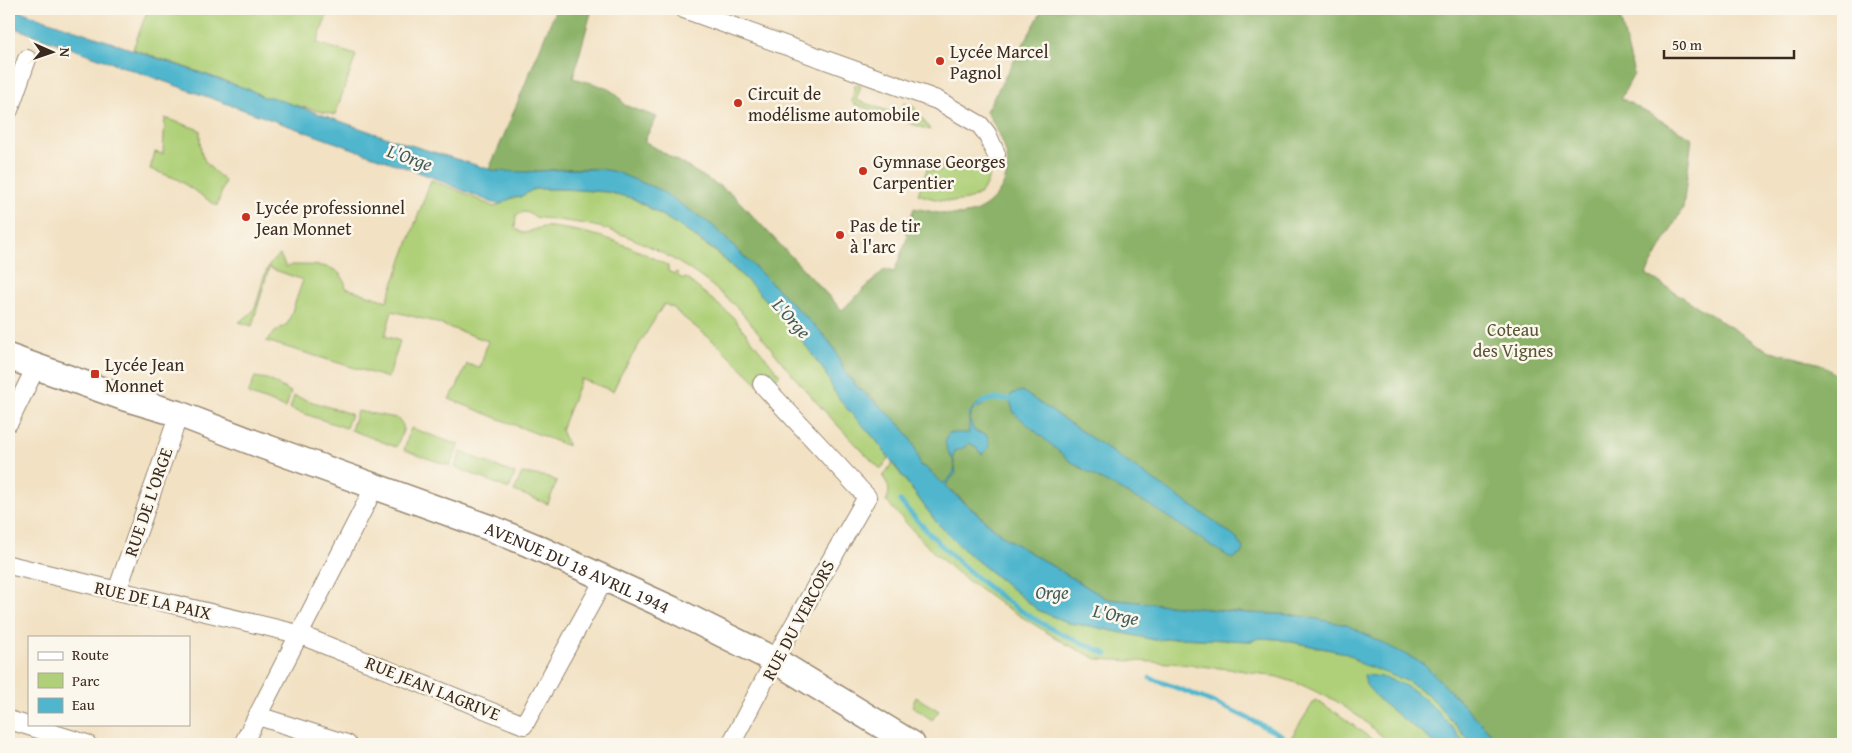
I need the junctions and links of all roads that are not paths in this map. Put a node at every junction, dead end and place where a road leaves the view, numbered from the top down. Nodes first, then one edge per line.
1 (684, 9) edge
2 (27, 59) dead end
3 (9, 110) edge
4 (996, 154) dead end
5 (9, 357) edge
6 (36, 367) junction
7 (762, 384) dead end
8 (179, 414) junction
9 (9, 422) edge
10 (375, 486) junction
11 (9, 565) edge
12 (605, 578) junction
13 (116, 591) junction
14 (298, 634) junction
15 (776, 661) junction
16 (258, 716) junction
17 (9, 720) edge
18 (28, 726) edge
19 (28, 726) edge
20 (87, 744) edge
21 (243, 744) edge
22 (347, 744) edge
23 (731, 744) edge
24 (912, 744) edge

1 - 4 street
2 - 3 street
5 - 6 street, AVENUE DU 18 AVRIL 1944
6 - 8 street, AVENUE DU 18 AVRIL 1944
6 - 9 street
7 - 15 street, RUE DU VERCORS
8 - 10 street, AVENUE DU 18 AVRIL 1944
8 - 13 street, RUE DE L'ORGE
10 - 12 street, AVENUE DU 18 AVRIL 1944
10 - 14 street
11 - 13 street, RUE DE LA PAIX
12 - 14 street, RUE JEAN LAGRIVE
12 - 15 street, AVENUE DU 18 AVRIL 1944
13 - 14 street, RUE DE LA PAIX
14 - 16 street
15 - 23 street, RUE DU VERCORS
15 - 24 street, AVENUE DU 18 AVRIL 1944
16 - 21 street
16 - 22 street
17 - 19 street
18 - 20 street

